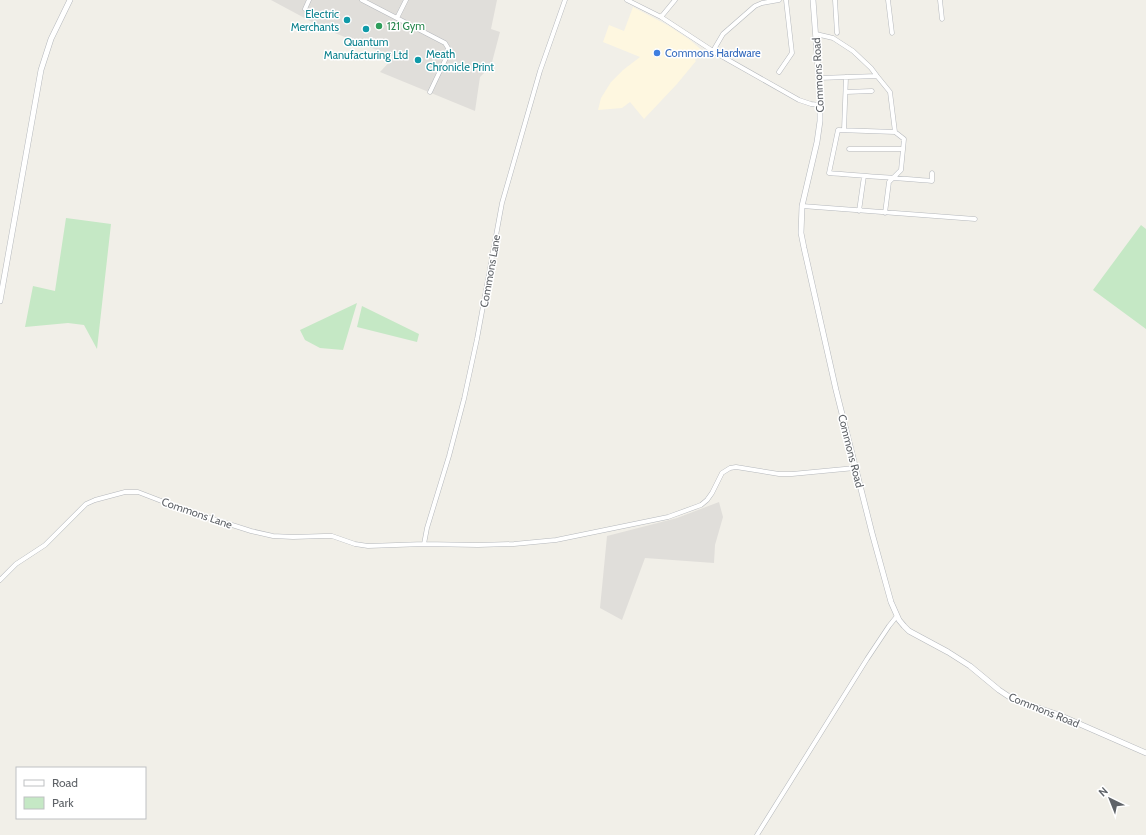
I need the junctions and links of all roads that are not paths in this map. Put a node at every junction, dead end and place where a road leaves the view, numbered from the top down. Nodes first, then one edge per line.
1 (70, 0) edge
2 (309, 0) edge
3 (362, 0) edge
4 (406, 0) edge
5 (565, 0) edge
6 (628, 0) edge
7 (675, 0) edge
8 (779, 0) edge
9 (786, 0) edge
10 (813, 0) edge
11 (835, 0) edge
12 (888, 0) edge
13 (940, 0) edge
14 (304, 9) dead end
15 (661, 17) junction
16 (397, 18) junction
17 (942, 19) dead end
18 (837, 32) dead end
19 (892, 33) dead end
20 (816, 34) junction
21 (713, 51) junction
22 (779, 72) dead end
23 (877, 76) junction
24 (846, 77) junction
25 (819, 78) junction
26 (872, 91) dead end
27 (430, 92) dead end
28 (846, 92) junction
29 (820, 105) junction
30 (844, 130) junction
31 (895, 132) junction
32 (903, 149) junction
33 (849, 150) dead end
34 (932, 173) dead end
35 (864, 176) junction
36 (893, 178) junction
37 (802, 206) junction
38 (859, 211) junction
39 (885, 212) junction
40 (974, 219) dead end
41 (0, 300) edge
42 (855, 468) junction
43 (424, 544) junction
44 (0, 580) edge
45 (897, 616) junction
46 (1146, 753) edge
47 (758, 835) edge

1 - 41 street
2 - 14 street
3 - 16 street
4 - 16 street
5 - 43 street, Commons Lane
6 - 15 street
7 - 15 street
8 - 21 street
9 - 22 street
10 - 20 street, Commons Road
11 - 18 street
12 - 19 street
13 - 17 street
15 - 21 street
16 - 27 street
20 - 23 street
20 - 25 street, Commons Road
21 - 29 street
23 - 24 street
23 - 31 street
24 - 25 street
24 - 28 street
25 - 29 street, Commons Road
26 - 28 street
28 - 30 street
29 - 37 street, Commons Road
30 - 31 street
30 - 35 street
31 - 32 street
32 - 33 street
32 - 36 street
34 - 36 street
35 - 36 street
35 - 38 street
36 - 39 street
37 - 38 street
37 - 42 street, Commons Road
38 - 39 street
39 - 40 street
42 - 43 street, Commons Lane
42 - 45 street, Commons Road
43 - 44 street, Commons Lane
45 - 46 street, Commons Road
45 - 47 street

